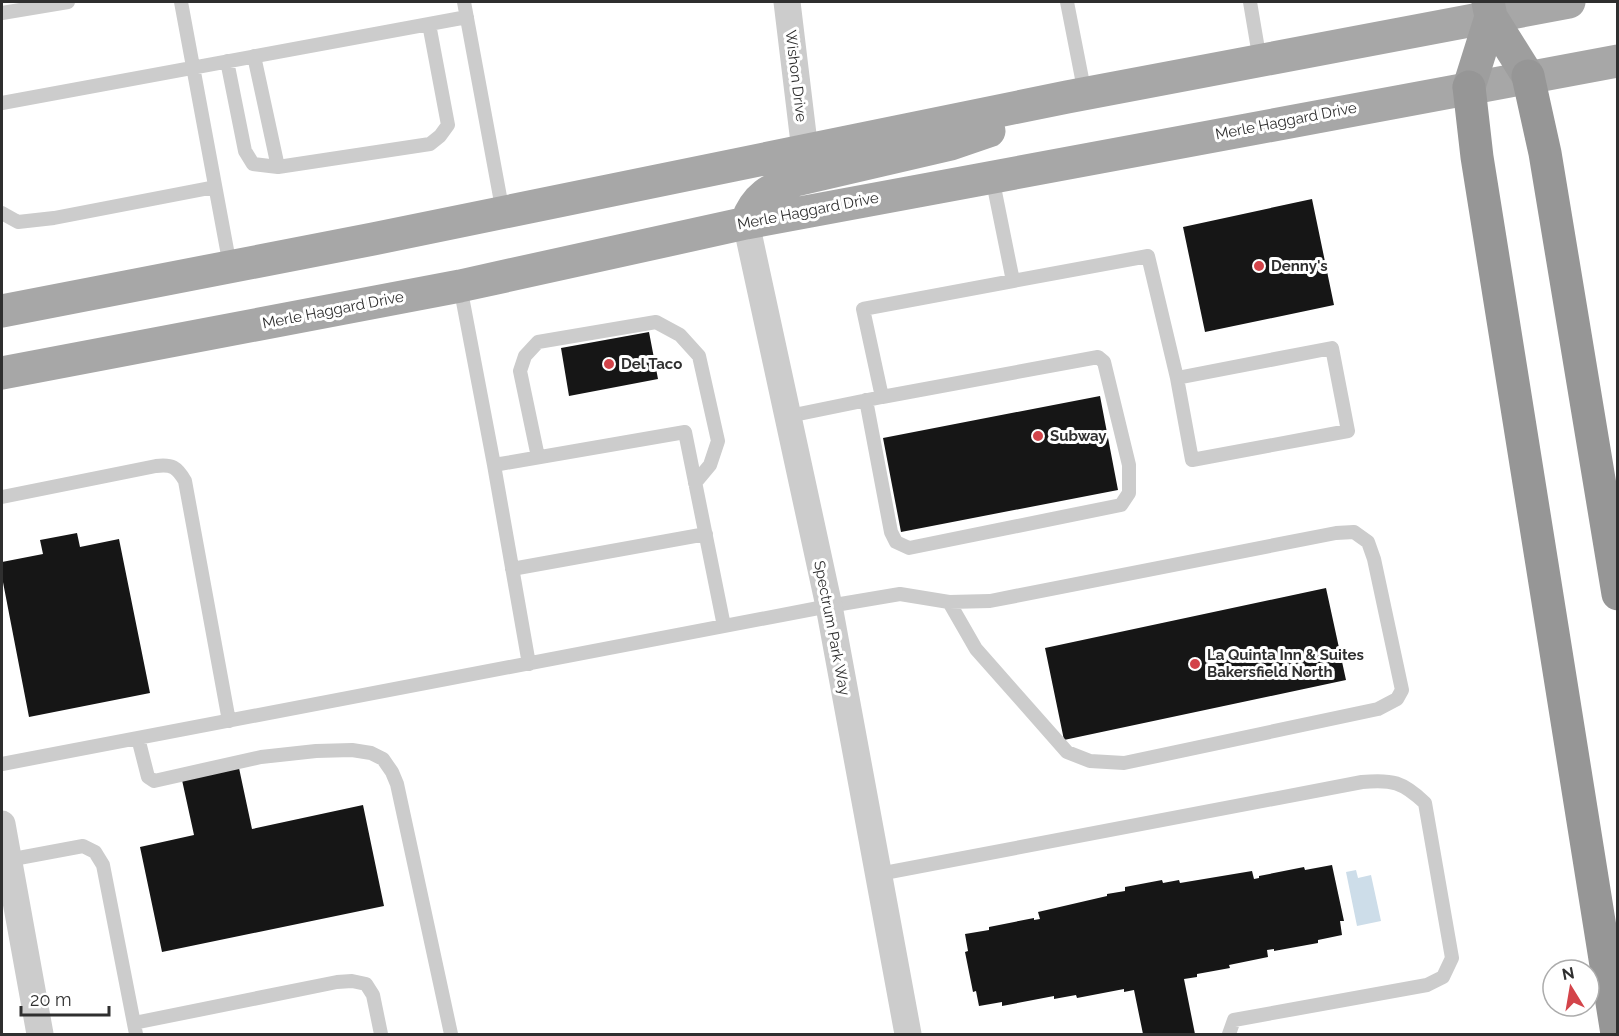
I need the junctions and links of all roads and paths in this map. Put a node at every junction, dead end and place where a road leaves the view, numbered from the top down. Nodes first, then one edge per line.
1 (68, 2) edge
2 (180, 2) edge
3 (464, 2) edge
4 (787, 2) edge
5 (1067, 2) edge
6 (1250, 2) edge
7 (1569, 2) edge
8 (1489, 9) edge
9 (2, 13) edge
10 (467, 17) junction
11 (429, 24) junction
12 (254, 56) junction
13 (1617, 60) edge
14 (227, 61) junction
15 (1260, 61) junction
16 (192, 68) junction
17 (1528, 76) junction
18 (1469, 87) junction
19 (1076, 95) junction
20 (2, 103) edge
21 (805, 151) junction
22 (278, 167) junction
23 (992, 177) junction
24 (215, 187) junction
25 (2, 213) edge
26 (503, 213) junction
27 (746, 223) junction
28 (230, 266) junction
29 (1013, 281) junction
30 (460, 286) junction
31 (2, 311) edge
32 (2, 373) edge
33 (1177, 378) junction
34 (882, 397) junction
35 (866, 400) junction
36 (789, 416) junction
37 (538, 458) junction
38 (494, 465) junction
39 (695, 483) junction
40 (2, 497) edge
41 (706, 534) junction
42 (512, 569) junction
43 (1617, 594) edge
44 (949, 602) junction
45 (829, 606) junction
46 (724, 626) junction
47 (529, 664) junction
48 (229, 721) junction
49 (138, 738) junction
50 (2, 764) edge
51 (2, 824) edge
52 (8, 860) junction
53 (879, 874) junction
54 (135, 1029) edge
55 (40, 1035) edge
56 (381, 1035) edge
57 (451, 1035) edge
58 (908, 1035) edge
59 (1229, 1035) edge
60 (1617, 1035) edge

1 - 9 lane
2 - 16 lane
3 - 10 lane
4 - 21 street, Wishon Drive
5 - 19 lane
6 - 15 lane
7 - 8 main road
8 - 15 main road
8 - 17 highway
8 - 18 highway
10 - 11 lane
10 - 26 lane
11 - 12 lane
11 - 22 lane
12 - 14 lane
12 - 22 lane
13 - 17 main road, Merle Haggard Drive
14 - 16 lane
14 - 22 lane
15 - 19 main road
16 - 20 lane
16 - 24 lane
17 - 18 main road, Merle Haggard Drive
17 - 43 highway
18 - 23 main road, Merle Haggard Drive
18 - 60 highway
19 - 21 main road
19 - 27 main road
21 - 26 main road
23 - 27 main road, Merle Haggard Drive
23 - 29 lane
24 - 25 lane
24 - 28 lane
26 - 28 main road
27 - 30 main road, Merle Haggard Drive
27 - 36 street, Spectrum Park Way
28 - 31 main road
29 - 33 lane
29 - 34 lane
30 - 32 main road, Merle Haggard Drive
30 - 38 lane
33 - 33 lane
34 - 35 lane
34 - 35 lane
35 - 36 lane
36 - 45 street, Spectrum Park Way
37 - 38 lane
37 - 39 lane
37 - 39 lane
38 - 42 lane
39 - 41 lane
40 - 48 lane
41 - 42 lane
41 - 46 lane
42 - 47 lane
44 - 44 lane
44 - 45 lane
45 - 46 lane
45 - 53 street, Spectrum Park Way
46 - 47 lane
47 - 48 lane
48 - 49 lane
49 - 50 lane
49 - 57 lane
51 - 52 street
52 - 54 lane
52 - 55 street
53 - 58 street, Spectrum Park Way
53 - 59 lane
54 - 56 lane

